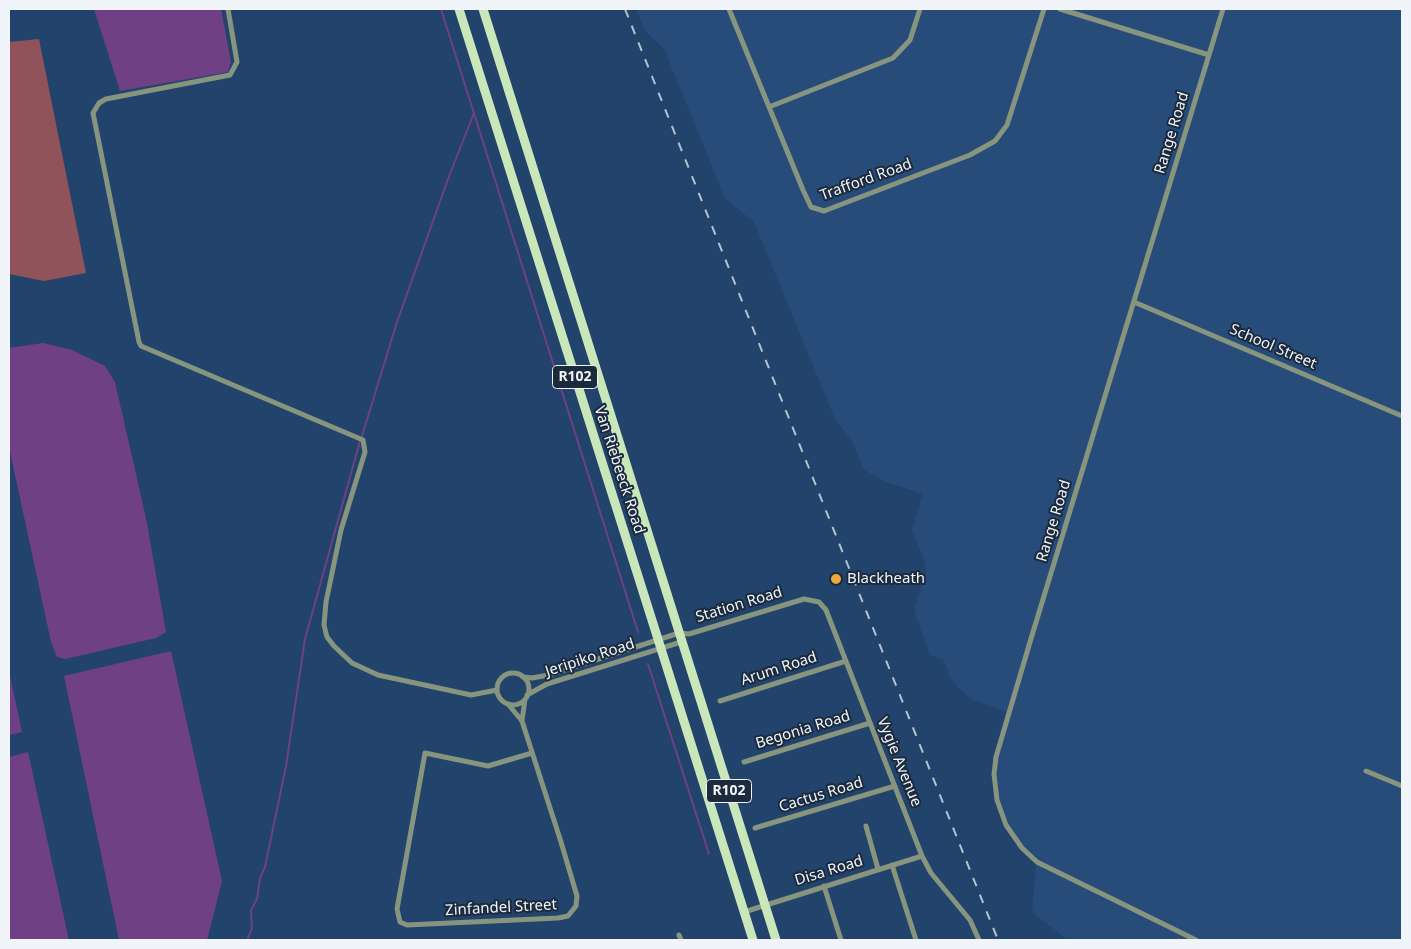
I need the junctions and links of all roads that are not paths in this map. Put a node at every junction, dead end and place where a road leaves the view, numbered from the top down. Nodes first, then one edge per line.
1 (228, 9) edge
2 (460, 9) edge
3 (483, 9) edge
4 (729, 9) edge
5 (920, 9) edge
6 (1044, 9) edge
7 (1060, 9) edge
8 (1223, 9) edge
9 (1209, 55) junction
10 (769, 107) junction
11 (1134, 302) junction
12 (1402, 416) edge
13 (800, 600) joint
14 (682, 636) junction
15 (660, 644) junction
16 (846, 661) junction
17 (523, 677) junction
18 (497, 690) junction
19 (526, 697) junction
20 (720, 701) dead end
21 (508, 704) junction
22 (522, 721) junction
23 (870, 723) junction
24 (532, 753) junction
25 (744, 762) dead end
26 (1366, 771) dead end
27 (895, 786) junction
28 (1402, 786) edge
29 (866, 826) dead end
30 (755, 828) dead end
31 (922, 856) junction
32 (892, 865) junction
33 (878, 869) junction
34 (824, 886) junction
35 (765, 905) junction
36 (744, 912) junction
37 (753, 940) edge
38 (776, 940) edge
39 (842, 940) edge
40 (916, 940) edge
41 (979, 940) edge
42 (1196, 940) edge

1 - 18 street
2 - 15 main road, Van Riebeeck Road / R102
3 - 14 main road, Van Riebeeck Road / R102
4 - 10 street, Trafford Road
5 - 10 street
6 - 10 street, Trafford Road
7 - 9 street
8 - 9 street, Range Road
9 - 11 street, Range Road
11 - 12 street, School Street
11 - 42 street, Range Road
13 - 14 street, Station Road
13 - 16 street, Vygie Avenue
14 - 15 street
14 - 15 street
14 - 35 main road, Van Riebeeck Road / R102
15 - 17 street, Jeripiko Road
15 - 19 street, Jeripiko Road
15 - 36 main road, Van Riebeeck Road / R102
16 - 20 street, Arum Road
16 - 23 street, Vygie Avenue
17 - 18 street
17 - 19 street
18 - 21 street
19 - 21 street
19 - 22 street, Zinfandel Street
21 - 22 street, Zinfandel Street
22 - 24 street, Zinfandel Street
23 - 25 street, Begonia Road
23 - 27 street, Vygie Avenue
24 - 24 street, Zinfandel Street
26 - 28 street
27 - 30 street, Cactus Road
27 - 31 street, Vygie Avenue
29 - 33 street
31 - 32 street, Disa Road
31 - 41 street, Vygie Avenue
32 - 33 street, Disa Road
32 - 40 street
33 - 34 street, Disa Road
34 - 35 street, Disa Road
34 - 39 street
35 - 36 street, Disa Road
35 - 38 main road, Van Riebeeck Road / R102
36 - 37 main road, Van Riebeeck Road / R102

